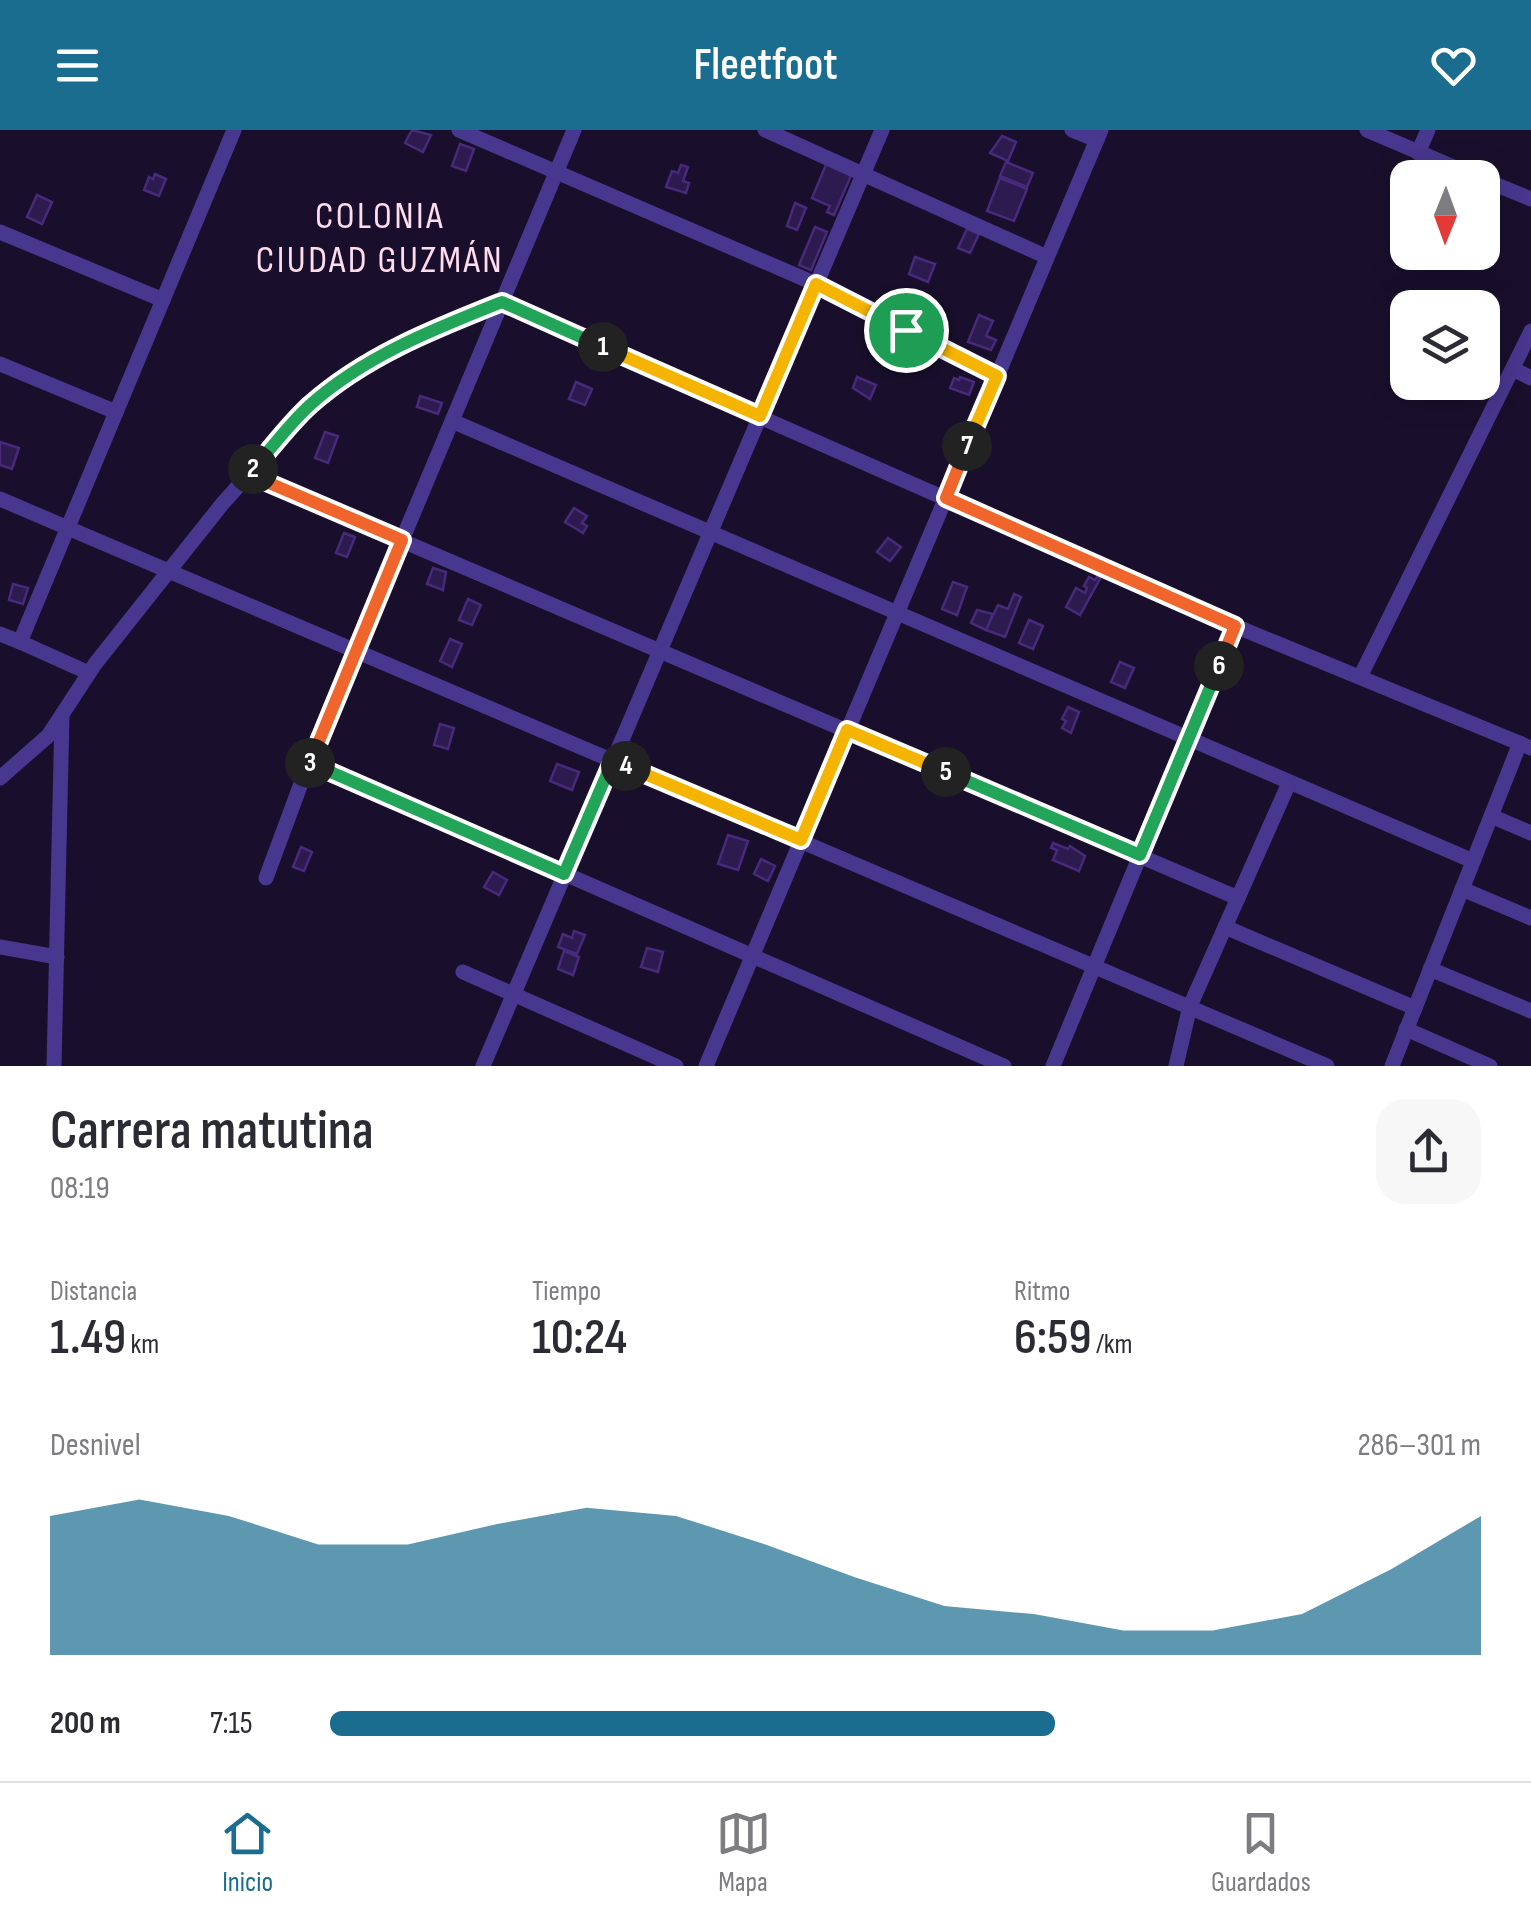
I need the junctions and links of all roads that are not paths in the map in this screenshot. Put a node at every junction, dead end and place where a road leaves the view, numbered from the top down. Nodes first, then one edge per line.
1 (234, 130) edge
2 (459, 130) edge
3 (574, 130) edge
4 (766, 130) edge
5 (882, 130) edge
6 (1072, 130) edge
7 (1367, 130) edge
8 (1428, 130) edge
9 (1099, 135) edge
10 (1418, 152) junction
11 (1437, 160) edge
12 (556, 171) junction
13 (863, 174) junction
14 (1500, 186) edge
15 (1531, 199) edge
16 (0, 232) edge
17 (1047, 257) junction
18 (816, 284) junction
19 (163, 300) junction
20 (502, 302) junction
21 (1531, 331) edge
22 (0, 364) edge
23 (1512, 368) junction
24 (997, 376) junction
25 (1531, 378) edge
26 (116, 412) junction
27 (760, 416) junction
28 (452, 421) junction
29 (248, 474) junction
30 (946, 498) junction
31 (0, 499) edge
32 (68, 527) junction
33 (710, 533) junction
34 (402, 540) junction
35 (168, 572) junction
36 (896, 614) junction
37 (1235, 626) junction
38 (0, 634) edge
39 (20, 642) junction
40 (660, 650) junction
41 (356, 651) junction
42 (89, 674) junction
43 (1360, 678) junction
44 (62, 715) junction
45 (847, 730) junction
46 (1188, 740) junction
47 (1525, 746) edge
48 (613, 760) junction
49 (309, 762) junction
50 (3, 772) edge
51 (1289, 784) junction
52 (1491, 816) junction
53 (1531, 833) edge
54 (801, 840) junction
55 (1140, 855) junction
56 (1473, 861) junction
57 (564, 874) junction
58 (266, 878) dead end
59 (1462, 889) junction
60 (1238, 898) junction
61 (1531, 918) edge
62 (1225, 926) junction
63 (0, 947) edge
64 (752, 956) junction
65 (56, 957) junction
66 (1095, 964) junction
67 (1430, 969) junction
68 (463, 972) dead end
69 (512, 996) junction
70 (1190, 1006) junction
71 (1415, 1008) junction
72 (1531, 1011) edge
73 (1406, 1029) junction
74 (54, 1066) edge
75 (482, 1066) edge
76 (676, 1066) edge
77 (706, 1066) edge
78 (1004, 1066) edge
79 (1053, 1066) edge
80 (1176, 1066) edge
81 (1327, 1066) edge
82 (1392, 1066) edge
83 (1490, 1066) edge

1 - 19 street
2 - 12 street
3 - 12 street
4 - 13 street
5 - 13 street
6 - 9 street
7 - 10 street
8 - 10 street
9 - 17 street
10 - 11 street
12 - 18 street
12 - 20 street
13 - 17 street
13 - 18 street
14 - 15 street
16 - 19 street
17 - 24 street
18 - 24 street
18 - 27 street
19 - 26 street
20 - 27 street
20 - 28 street
20 - 29 street
21 - 23 street
22 - 26 street
23 - 25 street
23 - 43 street
24 - 30 street
26 - 32 street
27 - 30 street
27 - 33 street
28 - 33 street
28 - 34 street
29 - 34 street
29 - 35 street
30 - 36 street
30 - 37 street
31 - 32 street
32 - 35 street
32 - 39 street
33 - 36 street
33 - 40 street
34 - 40 street
34 - 41 street
35 - 41 street
35 - 42 street
36 - 45 street
36 - 46 street
37 - 43 street
37 - 46 street
38 - 39 street
39 - 42 street
40 - 45 street
40 - 48 street
41 - 48 street
41 - 49 street
42 - 44 street
43 - 47 street
44 - 50 street
44 - 65 street
45 - 54 street
45 - 55 street
46 - 51 street
46 - 55 street
47 - 52 street
48 - 54 street
48 - 57 street
49 - 57 street
49 - 58 street
51 - 56 street
51 - 60 street
52 - 53 street
52 - 56 street
54 - 64 street
54 - 66 street
55 - 60 street
55 - 66 street
56 - 59 street
57 - 64 street
57 - 69 street
59 - 61 street
59 - 67 street
60 - 62 street
62 - 70 street
62 - 71 street
63 - 65 street
64 - 77 street
64 - 78 street
65 - 74 street
66 - 70 street
66 - 79 street
67 - 71 street
67 - 72 street
68 - 69 street
69 - 75 street
69 - 76 street
70 - 80 street
70 - 81 street
71 - 73 street
73 - 82 street
73 - 83 street

